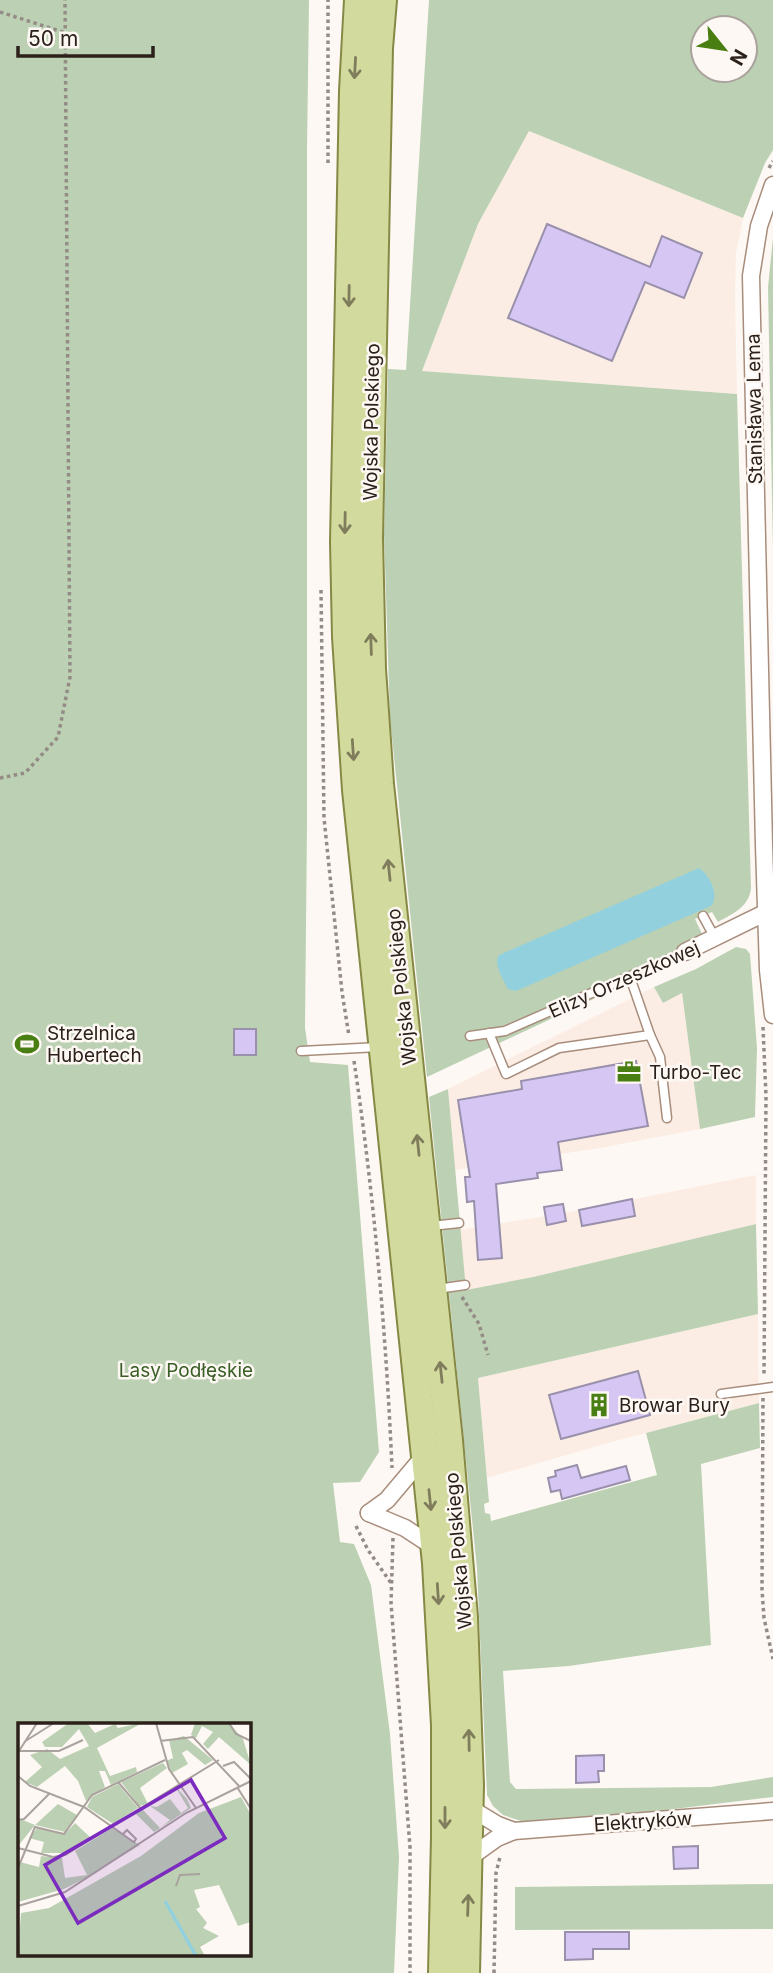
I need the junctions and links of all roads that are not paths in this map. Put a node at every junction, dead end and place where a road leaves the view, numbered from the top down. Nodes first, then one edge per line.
1 (358, 0) edge
2 (383, 0) edge
3 (773, 184) edge
4 (770, 910) edge
5 (704, 916) dead end
6 (715, 938) junction
7 (685, 953) joint
8 (630, 976) junction
9 (768, 1016) edge
10 (489, 1033) junction
11 (650, 1034) junction
12 (470, 1036) dead end
13 (383, 1046) junction
14 (301, 1051) dead end
15 (667, 1118) dead end
16 (459, 1223) dead end
17 (426, 1226) junction
18 (465, 1285) dead end
19 (444, 1288) junction
20 (768, 1388) edge
21 (721, 1394) dead end
22 (426, 1454) junction
23 (434, 1547) junction
24 (470, 1808) junction
25 (773, 1811) edge
26 (514, 1830) junction
27 (469, 1858) junction
28 (442, 1973) edge
29 (466, 1973) edge

1 -> 13 main road, Wojska Polskiego
17 -> 2 main road, Wojska Polskiego
3 - 4 street, Stanisława Lema
4 - 6 street, Elizy Orzeszkowej
4 - 9 street, Stanisława Lema
5 - 6 lane
6 - 7 street, Elizy Orzeszkowej
7 - 8 lane, Elizy Orzeszkowej
8 - 10 lane, Elizy Orzeszkowej
8 - 11 lane
10 - 11 lane
10 - 12 lane, Elizy Orzeszkowej
11 - 15 lane
13 - 14 lane
13 - 22 main road, Wojska Polskiego
16 - 17 lane
17 - 19 main road, Wojska Polskiego
18 - 19 lane
24 -> 19 main road, Wojska Polskiego
20 - 21 lane
22 -> 23 main road, Wojska Polskiego
22 - 23 street
23 -> 28 main road, Wojska Polskiego
24 - 26 street, Elektryków
24 - 27 main road, Wojska Polskiego
25 - 26 street, Elektryków
26 - 27 street, Elektryków
29 -> 27 main road, Wojska Polskiego

